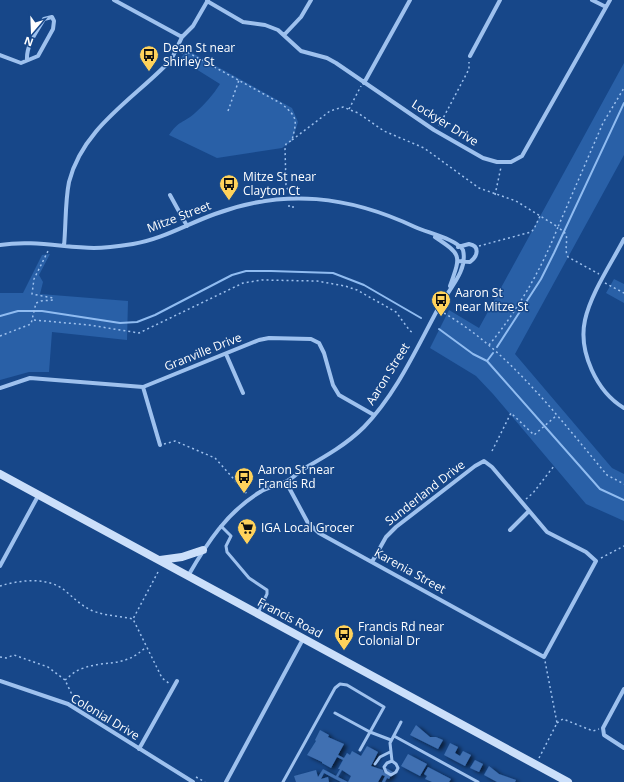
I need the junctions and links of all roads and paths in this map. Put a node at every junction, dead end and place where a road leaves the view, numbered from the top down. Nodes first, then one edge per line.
1 (114, 0) edge
2 (311, 0) edge
3 (410, 0) edge
4 (500, 0) edge
5 (592, 0) edge
6 (610, 0) edge
7 (207, 1) edge
8 (606, 8) junction
9 (284, 35) junction
10 (182, 37) junction
11 (176, 48) junction
12 (0, 55) edge
13 (470, 56) joint
14 (27, 60) junction
15 (240, 80) junction
16 (364, 83) junction
17 (349, 109) dead end
18 (228, 111) dead end
19 (434, 130) junction
20 (502, 162) junction
21 (289, 192) dead end
22 (170, 195) dead end
23 (495, 195) dead end
24 (289, 204) dead end
25 (294, 207) dead end
26 (540, 216) dead end
27 (187, 226) junction
28 (429, 234) junction
29 (624, 239) edge
30 (0, 245) edge
31 (51, 245) junction
32 (64, 246) junction
33 (460, 246) junction
34 (476, 248) junction
35 (454, 250) junction
36 (457, 258) junction
37 (464, 262) junction
38 (604, 276) junction
39 (602, 281) junction
40 (448, 291) junction
41 (624, 293) edge
42 (444, 313) dead end
43 (34, 320) junction
44 (414, 334) dead end
45 (0, 336) edge
46 (489, 345) junction
47 (226, 354) junction
48 (144, 387) junction
49 (0, 388) edge
50 (243, 393) dead end
51 (624, 408) edge
52 (374, 415) junction
53 (556, 416) junction
54 (160, 445) joint
55 (492, 451) dead end
56 (554, 466) dead end
57 (0, 474) edge
58 (286, 482) junction
59 (624, 484) edge
60 (38, 496) junction
61 (251, 498) junction
62 (522, 503) junction
63 (529, 511) junction
64 (221, 526) junction
65 (510, 530) dead end
66 (624, 546) edge
67 (203, 550) junction
68 (160, 560) junction
69 (596, 561) junction
70 (372, 562) junction
71 (0, 566) edge
72 (158, 572) dead end
73 (188, 576) junction
74 (0, 586) edge
75 (257, 614) junction
76 (133, 619) junction
77 (303, 639) junction
78 (146, 647) junction
79 (0, 657) edge
80 (544, 657) junction
81 (65, 680) junction
82 (0, 681) edge
83 (177, 681) dead end
84 (174, 686) junction
85 (624, 689) edge
86 (76, 702) dead end
87 (335, 713) dead end
88 (401, 722) dead end
89 (557, 723) junction
90 (603, 728) junction
91 (370, 732) junction
92 (394, 736) junction
93 (391, 740) junction
94 (624, 748) edge
95 (139, 749) junction
96 (360, 750) dead end
97 (390, 752) junction
98 (392, 761) junction
99 (375, 764) dead end
100 (535, 764) junction
101 (192, 774) dead end
102 (193, 782) edge
103 (205, 782) edge
104 (226, 782) edge
105 (283, 782) edge
106 (478, 782) edge
107 (568, 782) edge

1 - 10 street
2 - 9 street
3 - 16 street
4 - 13 street
5 - 8 street
6 - 8 street, Lockyer Drive
7 - 9 street, Lockyer Drive
7 - 10 street
8 - 20 street, Lockyer Drive
9 - 16 street, Lockyer Drive
10 - 11 street
11 - 15 path
11 - 32 street
12 - 14 street
13 - 19 path
14 - 14 street
15 - 18 path
15 - 21 path
16 - 17 path
16 - 19 street, Lockyer Drive
19 - 20 street, Lockyer Drive
20 - 23 path
22 - 27 street
24 - 25 path
26 - 34 path
27 - 28 street, Mitze Street
27 - 32 street, Mitze Street
28 - 33 street
28 - 35 street
29 - 38 street
30 - 31 street, Mitze Street
31 - 32 street, Mitze Street
31 - 43 path
33 - 34 street
33 - 35 street
33 - 37 street, Aaron Street
34 - 37 street
35 - 36 street
36 - 37 street
36 - 40 street, Aaron Street
37 - 40 street, Aaron Street
38 - 39 street
38 - 46 path
39 - 41 path
39 - 51 street
40 - 52 street, Aaron Street
42 - 46 path
43 - 44 path
43 - 45 path
46 - 53 path
47 - 48 street, Granville Drive
47 - 50 street
47 - 52 street, Granville Drive
48 - 49 street, Granville Drive
48 - 54 street
52 - 58 street, Aaron Street
53 - 55 path
53 - 59 path
54 - 61 path
56 - 62 path
57 - 60 main road, Francis Road
58 - 61 street, Aaron Street
58 - 70 street, Karenia Street
60 - 68 main road, Francis Road
60 - 71 street
61 - 64 street, Aaron Street
62 - 63 street, Sunderland Drive
62 - 70 street, Sunderland Drive
63 - 65 street
63 - 69 street, Sunderland Drive
64 - 67 street, Aaron Street
64 - 75 lane
66 - 69 path
67 - 68 main road
67 - 73 street, Aaron Street
68 - 73 main road, Francis Road
69 - 80 street
70 - 80 street, Karenia Street
72 - 76 path
73 - 75 main road, Francis Road
74 - 76 path
75 - 77 main road, Francis Road
76 - 78 path
77 - 100 main road, Francis Road
77 - 104 street
78 - 81 path
78 - 84 path
79 - 81 path
80 - 89 path
81 - 86 path
82 - 95 street, Colonial Drive
83 - 84 street
84 - 95 street
85 - 90 street
87 - 91 lane
88 - 92 lane
89 - 90 path
89 - 100 path
90 - 94 street
91 - 93 lane
91 - 96 lane
91 - 105 lane
92 - 93 lane
92 - 106 lane
93 - 97 lane
95 - 102 street, Colonial Drive
97 - 98 lane
97 - 99 lane
98 - 98 lane
100 - 107 main road, Francis Road
101 - 103 path

